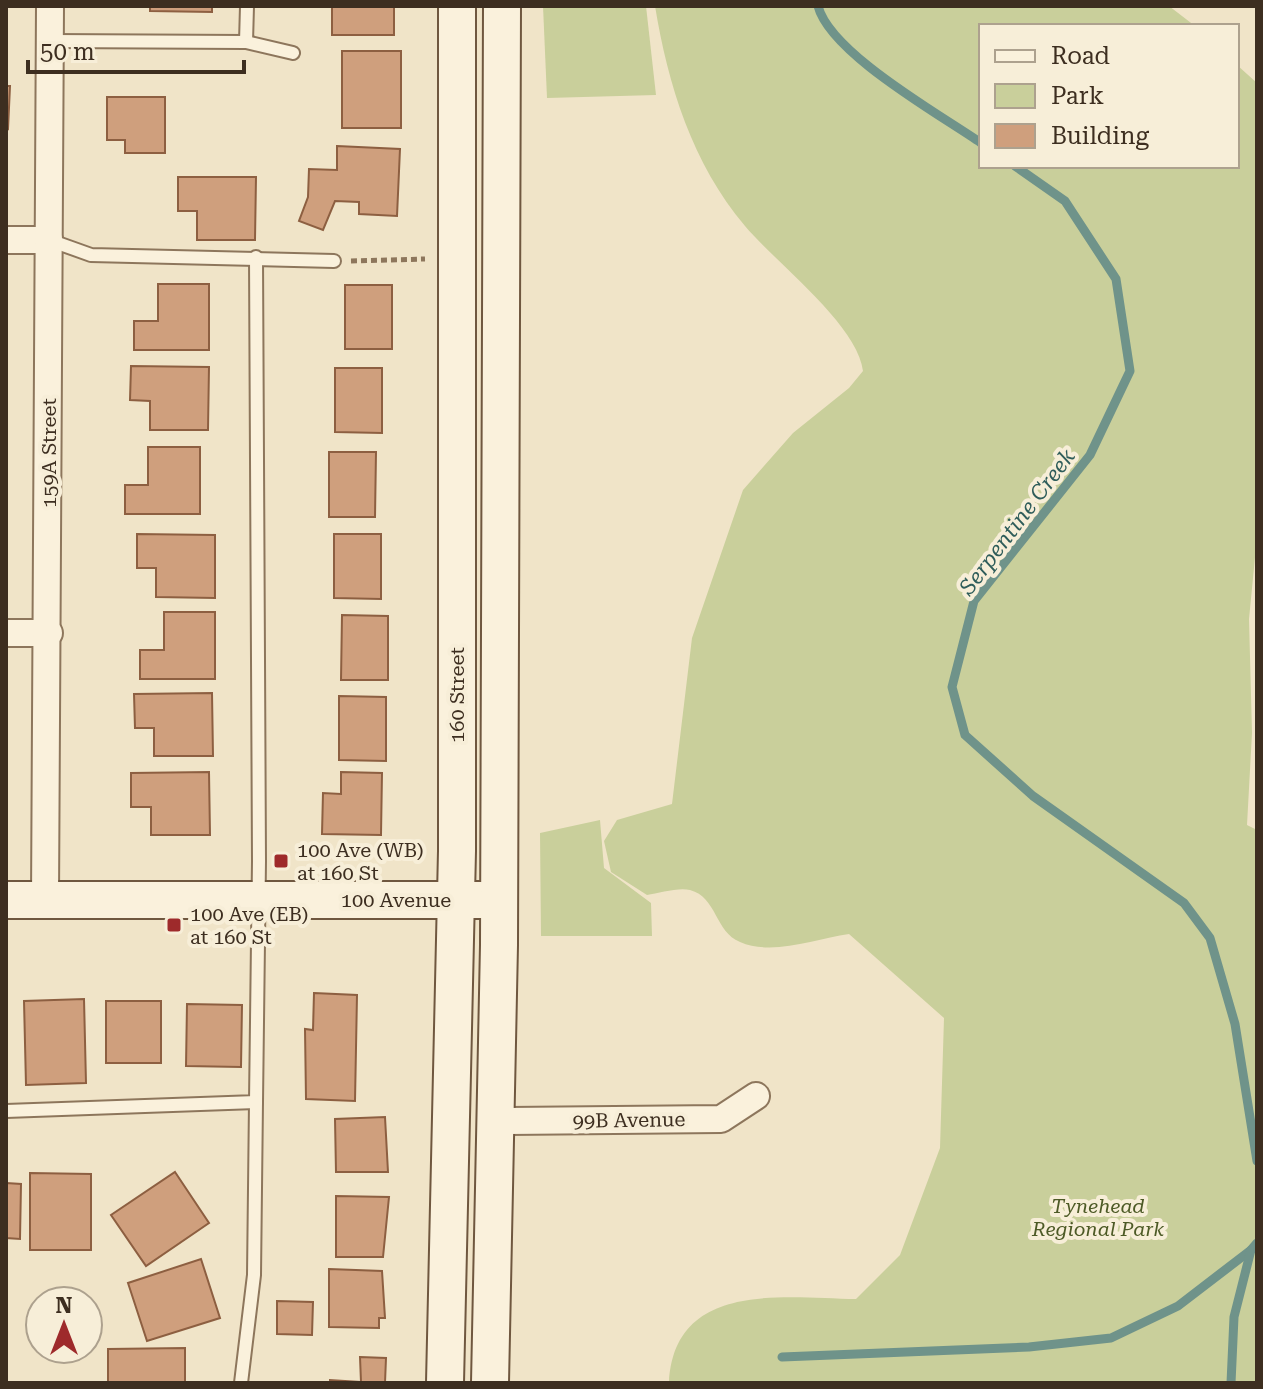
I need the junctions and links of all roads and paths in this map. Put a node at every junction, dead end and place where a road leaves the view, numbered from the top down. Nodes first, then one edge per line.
1 (50, 6) edge
2 (247, 6) edge
3 (457, 6) edge
4 (502, 6) edge
5 (50, 41) junction
6 (246, 42) junction
7 (293, 53) dead end
8 (6, 240) edge
9 (49, 240) junction
10 (256, 257) junction
11 (425, 259) dead end
12 (334, 261) joint
13 (6, 633) edge
14 (49, 633) junction
15 (45, 899) junction
16 (6, 900) edge
17 (259, 900) junction
18 (456, 900) junction
19 (499, 901) junction
20 (756, 1096) dead end
21 (256, 1102) junction
22 (6, 1111) edge
23 (496, 1121) junction
24 (241, 1383) edge
25 (445, 1383) edge
26 (490, 1383) edge

1 - 5 street, 159A Street
2 - 6 lane
3 - 18 main road, 160 Street
4 - 19 main road
5 - 6 lane
5 - 9 street, 159A Street
6 - 7 lane
8 - 9 street
9 - 10 lane
9 - 14 street, 159A Street
10 - 12 lane
10 - 17 lane
11 - 12 path
13 - 14 street
14 - 15 street, 159A Street
15 - 16 main road, 100 Avenue
15 - 17 main road, 100 Avenue
17 - 18 main road, 100 Avenue
17 - 21 lane
18 - 19 main road, 100 Avenue
18 - 25 main road, 160 Street
19 - 23 main road
20 - 23 street, 99B Avenue
21 - 22 lane
21 - 24 lane
23 - 26 main road

